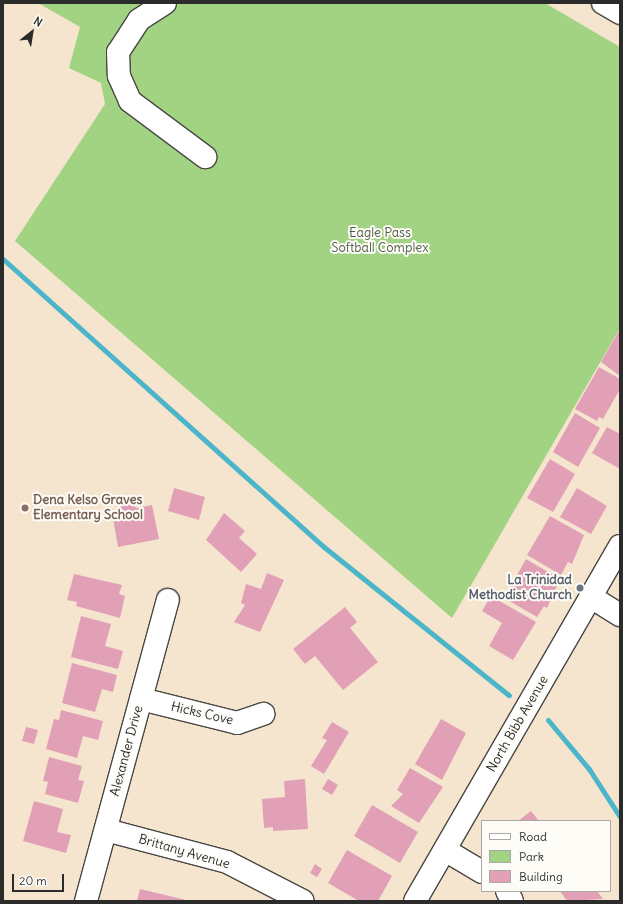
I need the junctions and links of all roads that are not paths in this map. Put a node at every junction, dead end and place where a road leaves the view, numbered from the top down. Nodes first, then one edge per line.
1 (165, 3) edge
2 (602, 3) edge
3 (620, 13) edge
4 (205, 157) dead end
5 (620, 546) edge
6 (591, 597) junction
7 (168, 600) dead end
8 (620, 615) edge
9 (141, 699) junction
10 (263, 714) dead end
11 (106, 830) junction
12 (445, 850) junction
13 (481, 871) edge
14 (508, 892) edge
15 (86, 901) edge
16 (303, 901) edge
17 (415, 901) edge
18 (512, 901) edge

1 - 4 street
2 - 3 street
5 - 6 street, North Bibb Avenue
6 - 8 street
6 - 12 street, North Bibb Avenue
7 - 9 street, Alexander Drive
9 - 10 street, Hicks Cove
9 - 11 street, Alexander Drive
11 - 15 street, Alexander Drive
11 - 16 street, Brittany Avenue
12 - 13 street
12 - 17 street, North Bibb Avenue
14 - 18 street

